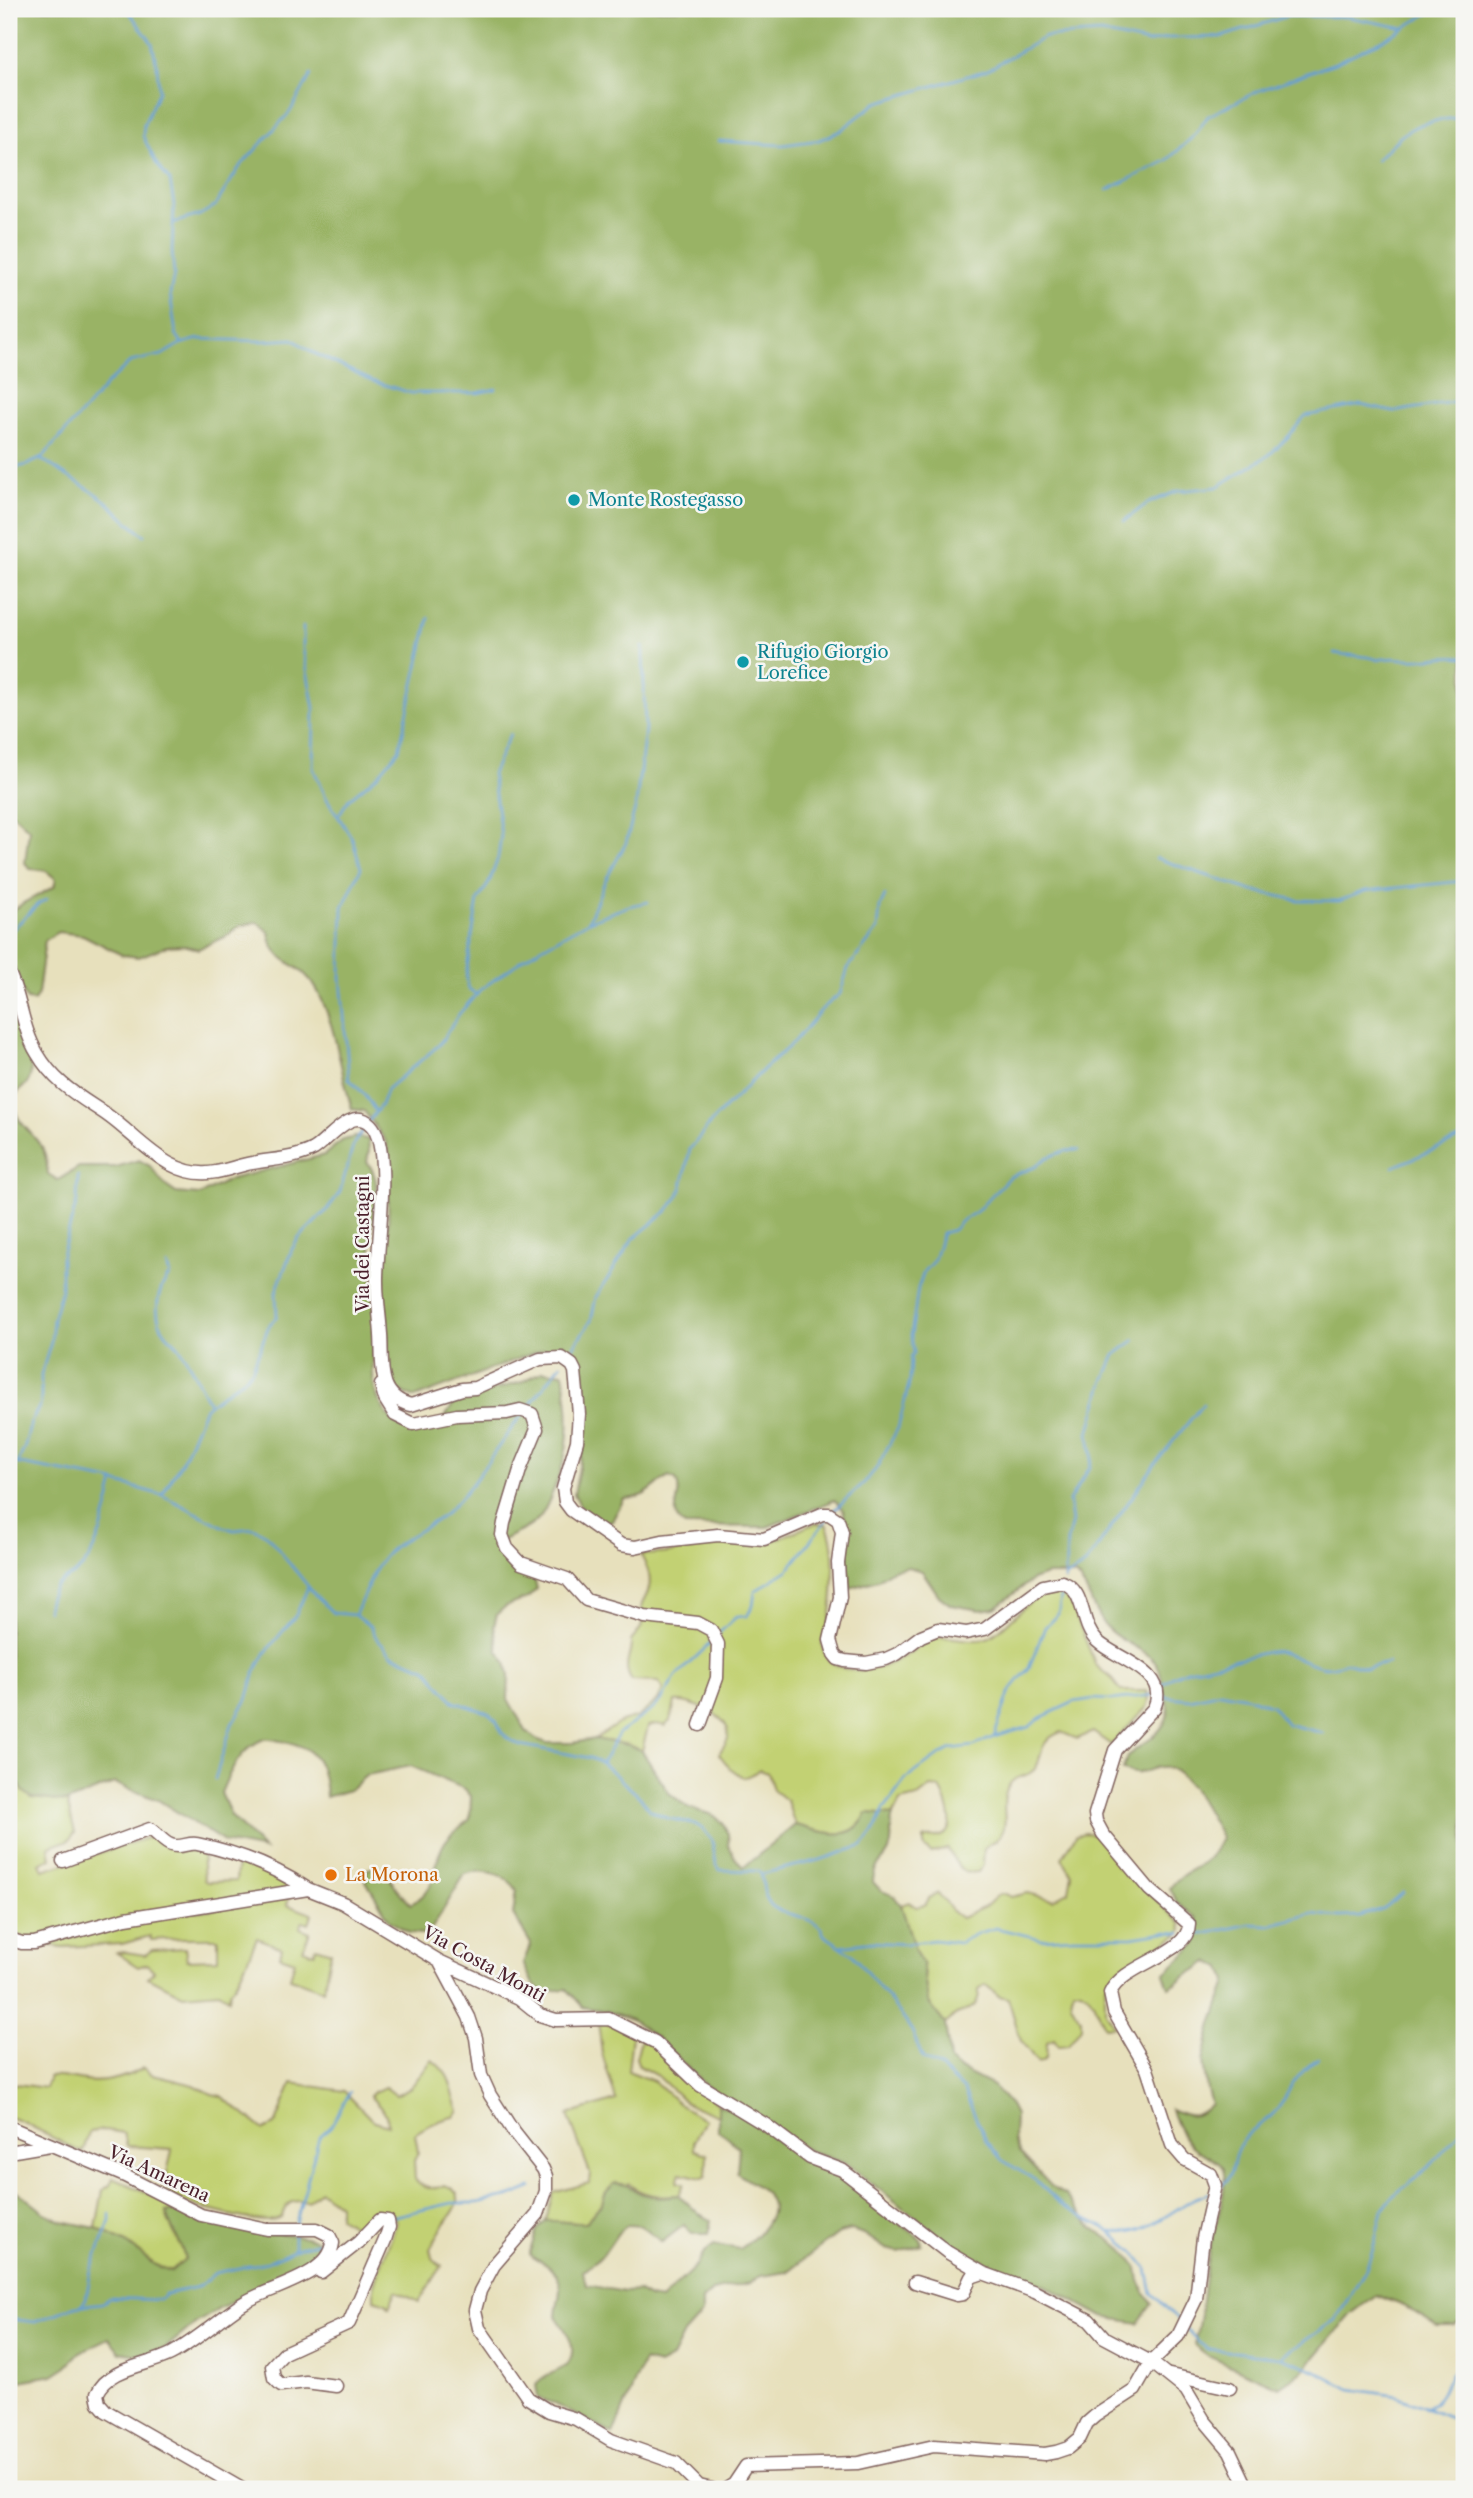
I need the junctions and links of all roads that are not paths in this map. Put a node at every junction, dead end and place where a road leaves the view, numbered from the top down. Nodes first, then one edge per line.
1 (9, 973) edge
2 (381, 1371) junction
3 (700, 1725) dead end
4 (63, 1861) dead end
5 (308, 1889) junction
6 (9, 1939) edge
7 (439, 1961) junction
8 (9, 2127) edge
9 (50, 2144) junction
10 (9, 2152) edge
11 (983, 2273) junction
12 (915, 2282) dead end
13 (279, 2287) junction
14 (1151, 2362) junction
15 (1166, 2374) junction
16 (336, 2386) dead end
17 (1230, 2388) dead end
18 (242, 2489) edge
19 (712, 2489) edge
20 (726, 2489) edge
21 (1248, 2489) edge

1 - 2 street, Via dei Castagni
2 - 3 street
2 - 14 street
4 - 5 street, Via Costa Monti
5 - 6 street
5 - 7 street, Via Costa Monti
7 - 11 street, Via Costa Monti
7 - 19 street
8 - 9 street, Via Amarena
9 - 10 street
9 - 13 street, Via Amarena
11 - 12 street
11 - 14 street, Via Costa Monti
13 - 16 street
13 - 18 street, Via Amarena
14 - 15 street, Via Costa Monti
14 - 20 street
15 - 17 street
15 - 21 street, Via Costa Monti

